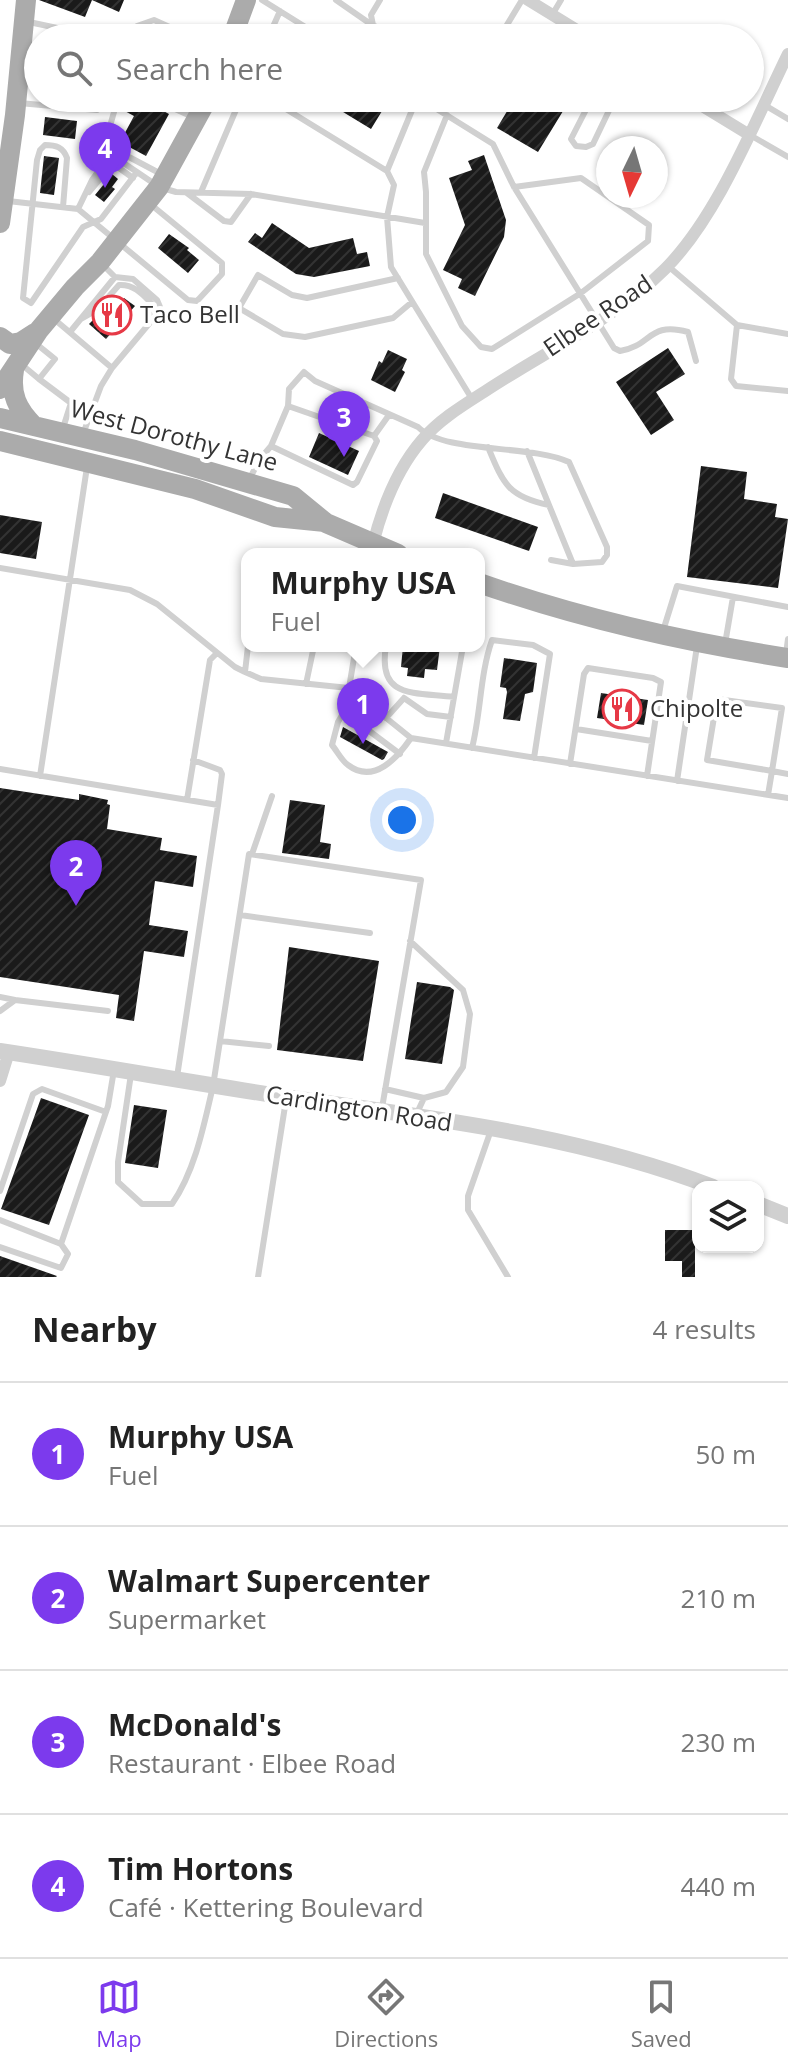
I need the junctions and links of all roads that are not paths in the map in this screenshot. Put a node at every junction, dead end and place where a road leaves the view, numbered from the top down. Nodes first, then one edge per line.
1 (246, 0) edge
2 (262, 0) edge
3 (336, 0) edge
4 (380, 0) edge
5 (525, 0) edge
6 (561, 0) edge
7 (23, 7) edge
8 (280, 11) junction
9 (552, 15) junction
10 (57, 24) edge
11 (143, 24) edge
12 (163, 24) edge
13 (237, 24) edge
14 (274, 24) edge
15 (301, 24) edge
16 (372, 24) edge
17 (373, 24) edge
18 (509, 24) edge
19 (567, 24) edge
20 (788, 54) edge
21 (16, 102) junction
22 (764, 102) edge
23 (24, 103) edge
24 (764, 105) edge
25 (114, 112) edge
26 (182, 112) edge
27 (201, 112) edge
28 (235, 112) edge
29 (291, 112) edge
30 (412, 112) edge
31 (442, 112) edge
32 (585, 112) edge
33 (608, 112) edge
34 (712, 112) edge
35 (759, 112) edge
36 (447, 115) junction
37 (198, 119) junction
38 (788, 119) edge
39 (748, 134) junction
40 (788, 157) edge
41 (387, 171) junction
42 (135, 175) junction
43 (514, 187) junction
44 (157, 188) junction
45 (185, 192) junction
46 (201, 192) junction
47 (251, 194) junction
48 (32, 204) junction
49 (80, 206) junction
50 (63, 207) junction
51 (1, 215) edge
52 (387, 217) junction
53 (94, 222) junction
54 (425, 223) junction
55 (116, 242) junction
56 (100, 262) junction
57 (668, 266) junction
58 (115, 277) junction
59 (398, 278) junction
60 (581, 293) junction
61 (412, 302) junction
62 (81, 319) junction
63 (599, 320) junction
64 (149, 324) junction
65 (737, 325) junction
66 (38, 331) junction
67 (70, 332) junction
68 (788, 334) edge
69 (0, 337) edge
70 (696, 361) dead end
71 (16, 364) junction
72 (112, 368) junction
73 (39, 379) junction
74 (0, 389) edge
75 (788, 391) edge
76 (472, 399) junction
77 (71, 403) junction
78 (288, 406) junction
79 (93, 408) junction
80 (389, 415) junction
81 (0, 418) edge
82 (34, 426) junction
83 (72, 435) junction
84 (374, 436) junction
85 (426, 436) junction
86 (6, 445) edge
87 (271, 446) junction
88 (488, 447) junction
89 (527, 451) junction
90 (88, 463) junction
91 (248, 482) junction
92 (549, 505) junction
93 (326, 523) junction
94 (370, 548) edge
95 (372, 548) edge
96 (551, 560) dead end
97 (573, 564) junction
98 (0, 568) edge
99 (69, 580) junction
100 (485, 585) edge
101 (733, 597) junction
102 (788, 607) edge
103 (662, 634) junction
104 (698, 641) junction
105 (725, 646) junction
106 (247, 652) edge
107 (313, 652) edge
108 (355, 652) edge
109 (385, 652) edge
110 (462, 652) edge
111 (787, 652) edge
112 (217, 653) junction
113 (245, 672) junction
114 (306, 684) junction
115 (352, 691) junction
116 (406, 695) junction
117 (454, 697) junction
118 (344, 712) junction
119 (451, 717) junction
120 (386, 718) junction
121 (576, 729) junction
122 (411, 738) junction
123 (652, 741) junction
124 (446, 743) junction
125 (472, 748) junction
126 (400, 754) junction
127 (534, 758) junction
128 (193, 760) junction
129 (570, 764) junction
130 (0, 769) edge
131 (772, 771) junction
132 (788, 774) edge
133 (40, 776) junction
134 (647, 776) junction
135 (677, 781) junction
136 (768, 795) junction
137 (272, 796) dead end
138 (788, 798) edge
139 (187, 800) junction
140 (218, 805) junction
141 (252, 854) junction
142 (240, 915) junction
143 (370, 933) dead end
144 (410, 941) junction
145 (0, 997) edge
146 (15, 1000) junction
147 (0, 1011) edge
148 (108, 1011) dead end
149 (220, 1041) junction
150 (269, 1046) dead end
151 (5, 1052) edge
152 (123, 1071) junction
153 (176, 1080) junction
154 (0, 1081) edge
155 (213, 1086) junction
156 (385, 1089) junction
157 (287, 1097) junction
158 (424, 1098) junction
159 (382, 1111) junction
160 (106, 1112) junction
161 (415, 1117) junction
162 (491, 1130) junction
163 (696, 1181) edge
164 (0, 1191) edge
165 (764, 1206) edge
166 (788, 1216) edge
167 (0, 1220) edge
168 (61, 1244) junction
169 (0, 1247) edge
170 (258, 1277) edge
171 (508, 1277) edge

1 - 13 main road
2 - 8 lane
3 - 16 lane
4 - 17 lane
5 - 9 street
5 - 18 lane
6 - 9 lane
7 - 10 lane
7 - 21 main road
8 - 14 lane
8 - 15 lane
9 - 19 street
11 - 12 lane
20 - 22 street, Elbee Road
21 - 23 lane
21 - 51 main road
24 - 38 lane
25 - 44 lane
26 - 37 lane
27 - 37 main road
28 - 46 lane
29 - 41 lane
30 - 41 lane
31 - 36 lane
32 - 33 lane
34 - 39 street
35 - 39 street, Elbee Road
36 - 43 lane
36 - 54 lane
37 - 44 main road
39 - 40 lane
39 - 57 street, Elbee Road
41 - 52 lane
42 - 44 lane
42 - 49 lane
42 - 53 lane
43 - 60 lane
43 - 60 lane
44 - 45 lane
44 - 55 main road
44 - 55 lane
45 - 46 lane
45 - 47 lane
46 - 47 lane
47 - 52 lane
48 - 50 lane
48 - 50 lane
48 - 51 lane
48 - 53 lane
49 - 50 lane
49 - 53 lane
52 - 54 lane
52 - 59 lane
53 - 55 lane
54 - 60 lane
55 - 56 main road
56 - 58 lane
56 - 66 main road
57 - 63 street, Elbee Road
57 - 65 lane
58 - 62 lane
58 - 64 lane
59 - 61 lane
59 - 61 lane
60 - 63 lane
61 - 76 lane
62 - 64 lane
62 - 67 lane
63 - 70 lane
63 - 76 street, Elbee Road
64 - 72 lane
65 - 68 lane
65 - 75 lane
66 - 67 lane
66 - 69 main road
66 - 71 main road
66 - 73 lane
67 - 72 lane
71 - 73 lane
71 - 74 main road
71 - 82 main road
72 - 79 lane
73 - 77 lane
76 - 85 street, Elbee Road
77 - 79 lane
77 - 83 lane
78 - 80 lane
78 - 84 lane
78 - 87 lane
79 - 83 lane
80 - 84 lane
80 - 85 lane
81 - 82 main road, West Dorothy Lane
82 - 83 main road, West Dorothy Lane
83 - 91 main road, West Dorothy Lane
84 - 87 lane
85 - 88 lane
85 - 95 street, Elbee Road
86 - 90 main road, West Dorothy Lane
87 - 91 lane
88 - 89 lane
88 - 92 lane
89 - 92 lane
89 - 97 lane
90 - 93 main road, West Dorothy Lane
90 - 99 lane
91 - 93 main road, West Dorothy Lane
92 - 97 lane
93 - 94 main road, West Dorothy Lane
96 - 97 lane
98 - 99 lane
99 - 112 lane
99 - 133 lane
100 - 103 main road
101 - 102 lane
101 - 103 lane
101 - 105 lane
103 - 104 main road
104 - 105 main road
104 - 135 lane
105 - 111 main road
106 - 113 lane
107 - 114 lane
108 - 115 lane
109 - 116 lane
110 - 117 lane
112 - 113 lane
112 - 128 lane
113 - 114 lane
114 - 115 lane
115 - 118 lane
115 - 120 lane
116 - 117 lane
116 - 119 lane
116 - 120 lane
117 - 119 lane
118 - 126 lane
118 - 126 lane
119 - 124 lane
120 - 122 lane
121 - 123 lane
121 - 123 lane
121 - 129 lane
122 - 124 lane
122 - 126 lane
123 - 134 lane
124 - 125 lane
125 - 127 lane
125 - 127 lane
127 - 129 lane
128 - 139 lane
128 - 140 lane
129 - 134 lane
130 - 133 lane
131 - 131 lane
131 - 132 lane
131 - 136 lane
133 - 139 lane
134 - 135 lane
135 - 136 lane
136 - 138 lane
137 - 141 lane
139 - 140 lane
140 - 153 lane
141 - 142 lane
141 - 144 lane
142 - 143 lane
142 - 149 lane
144 - 156 lane
144 - 158 lane
145 - 146 lane
146 - 147 lane
146 - 148 lane
149 - 150 lane
149 - 155 lane
151 - 152 street, Cardington Road
151 - 154 street
152 - 153 street, Cardington Road
152 - 155 lane
152 - 160 lane
153 - 155 street, Cardington Road
155 - 157 street, Cardington Road
156 - 158 lane
156 - 159 lane
157 - 159 street, Cardington Road
157 - 170 lane
158 - 161 lane
159 - 161 street, Cardington Road
160 - 164 lane
160 - 168 lane
161 - 162 street, Cardington Road
162 - 163 street, Cardington Road
162 - 171 lane
165 - 166 street
167 - 168 lane
168 - 169 lane

